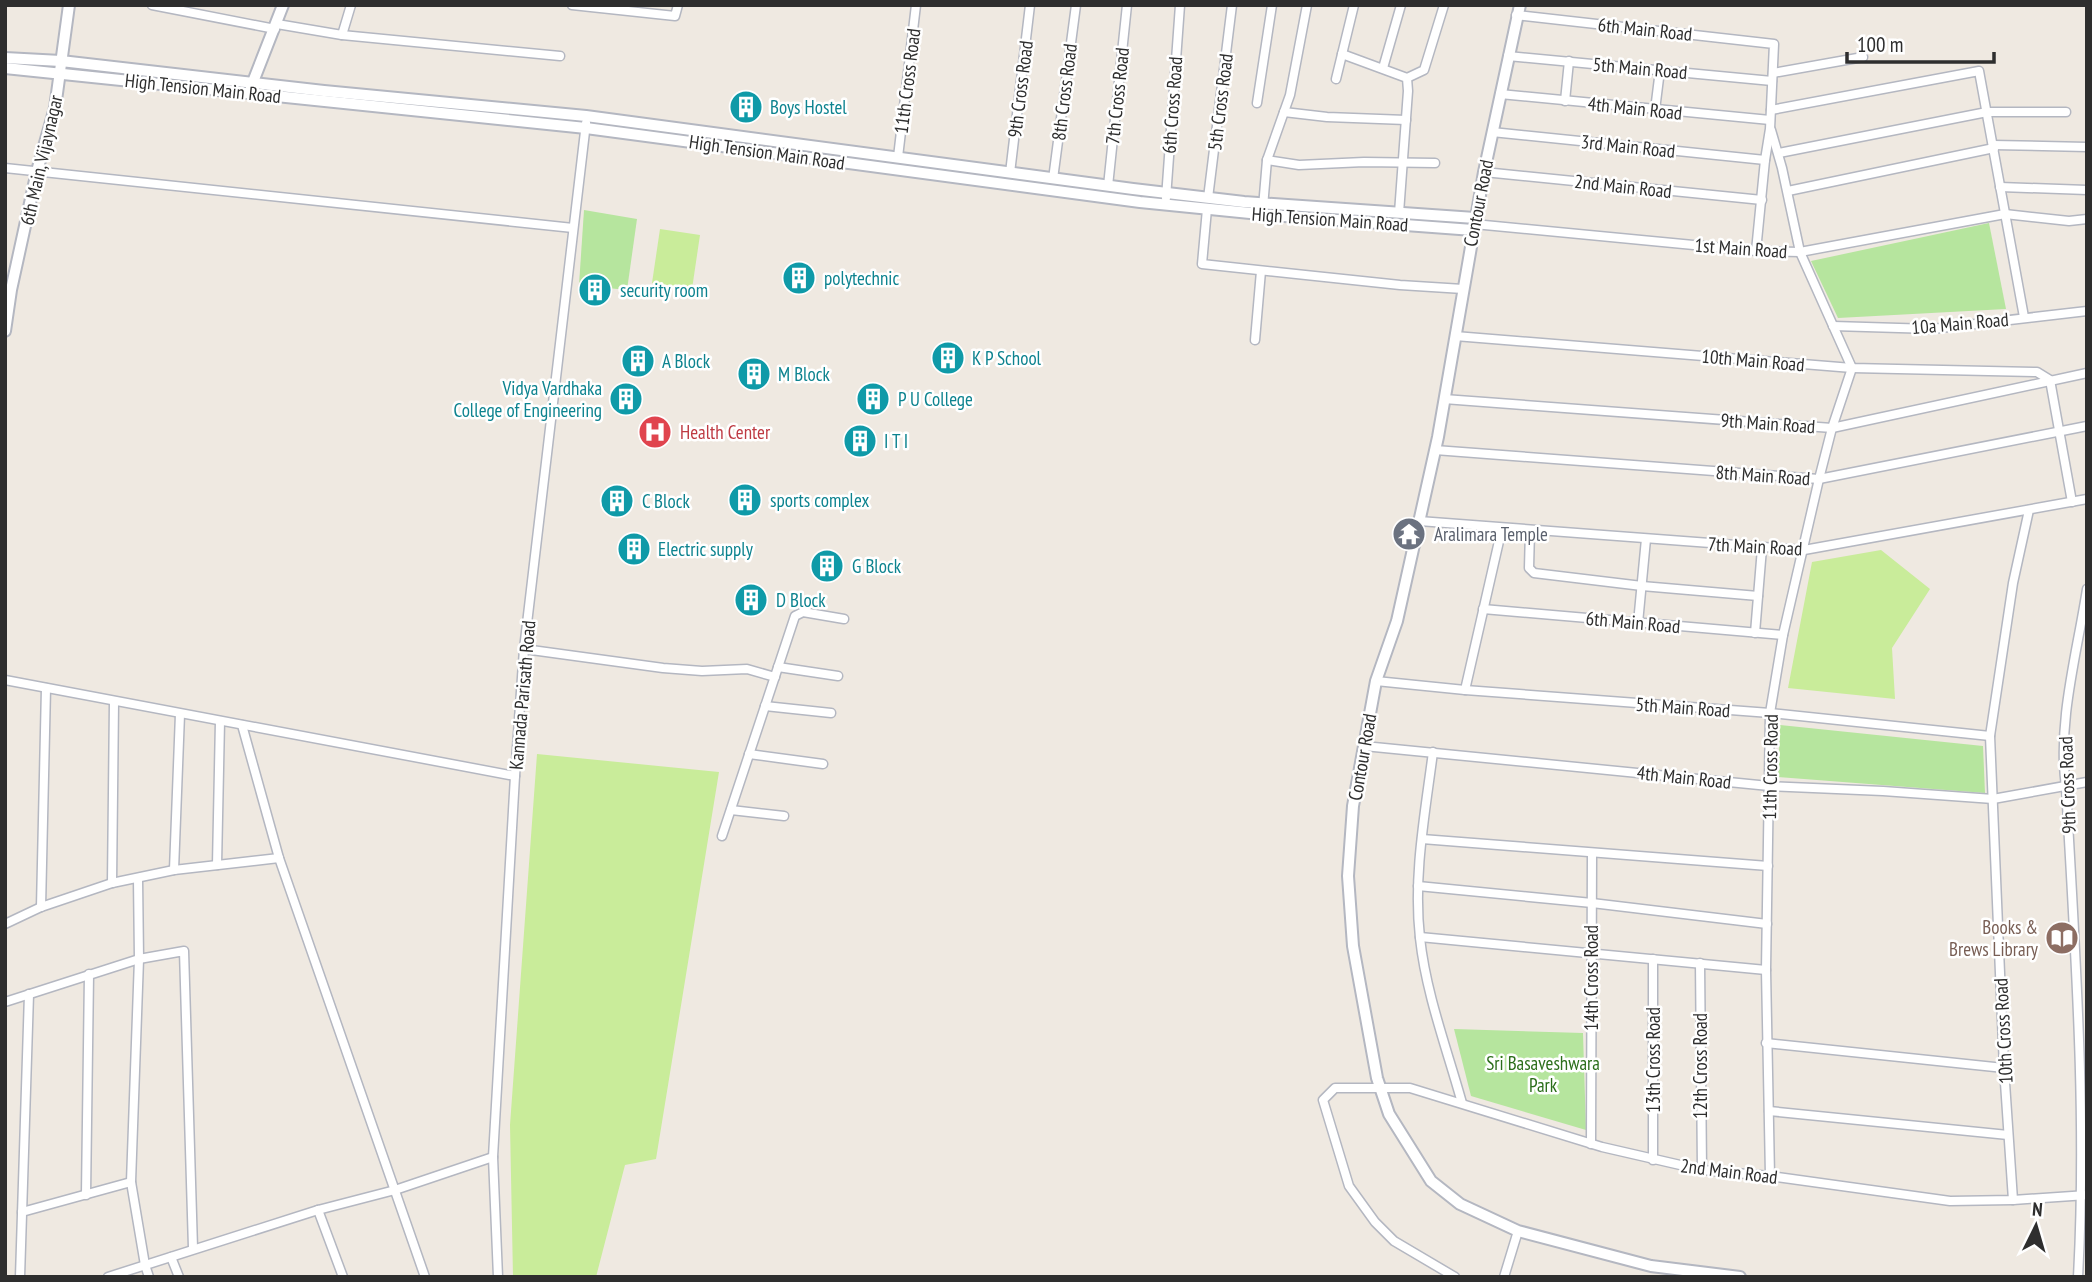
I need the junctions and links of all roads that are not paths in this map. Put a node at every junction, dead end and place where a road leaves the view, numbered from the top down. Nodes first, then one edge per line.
1 (69, 5) edge
2 (152, 5) edge
3 (283, 5) edge
4 (351, 5) edge
5 (572, 5) edge
6 (678, 5) edge
7 (916, 5) edge
8 (1030, 5) edge
9 (1076, 5) edge
10 (1126, 5) edge
11 (1180, 5) edge
12 (1232, 5) edge
13 (1272, 5) edge
14 (1307, 5) edge
15 (1354, 5) edge
16 (1401, 5) edge
17 (1444, 5) edge
18 (1518, 10) edge
19 (276, 26) junction
20 (342, 35) junction
21 (1342, 54) junction
22 (560, 56) dead end
23 (1508, 56) junction
24 (1863, 57) dead end
25 (5, 58) edge
26 (1569, 61) junction
27 (61, 67) junction
28 (5, 68) edge
29 (1383, 68) junction
30 (1660, 70) junction
31 (1772, 77) junction
32 (1407, 78) junction
33 (1336, 79) dead end
34 (251, 87) junction
35 (1500, 93) junction
36 (1564, 101) junction
37 (1257, 103) dead end
38 (1655, 110) junction
39 (1771, 110) junction
40 (1284, 112) junction
41 (1987, 112) junction
42 (2066, 112) dead end
43 (586, 116) junction
44 (1406, 120) junction
45 (1770, 125) junction
46 (586, 128) junction
47 (1492, 132) junction
48 (1993, 146) junction
49 (2087, 147) edge
50 (1779, 153) junction
51 (898, 157) junction
52 (1267, 160) junction
53 (1403, 162) junction
54 (1435, 163) dead end
55 (1764, 165) junction
56 (5, 168) edge
57 (1782, 168) junction
58 (37, 171) junction
59 (1484, 172) junction
60 (1010, 173) junction
61 (1053, 179) junction
62 (1108, 186) junction
63 (2000, 187) junction
64 (2087, 190) edge
65 (1788, 191) junction
66 (1166, 199) junction
67 (1762, 200) junction
68 (1208, 203) junction
69 (1263, 209) junction
70 (1398, 213) junction
71 (2005, 214) junction
72 (2087, 219) edge
73 (1474, 224) junction
74 (573, 228) junction
75 (1756, 251) junction
76 (1800, 252) junction
77 (1261, 271) junction
78 (1463, 289) junction
79 (2087, 311) edge
80 (2024, 317) junction
81 (1833, 326) junction
82 (5, 331) edge
83 (1455, 336) junction
84 (1255, 340) dead end
85 (1852, 368) junction
86 (2087, 373) edge
87 (2050, 380) junction
88 (1444, 399) junction
89 (2087, 426) edge
90 (1832, 428) junction
91 (2059, 431) junction
92 (1435, 450) junction
93 (1819, 479) junction
94 (2087, 499) edge
95 (2072, 502) junction
96 (2029, 510) junction
97 (1419, 521) junction
98 (1502, 528) junction
99 (1530, 530) junction
100 (1646, 540) junction
101 (1762, 548) junction
102 (1804, 550) junction
103 (1642, 586) junction
104 (2087, 591) edge
105 (1758, 596) junction
106 (1483, 609) junction
107 (844, 619) dead end
108 (1639, 623) junction
109 (1755, 633) junction
110 (1783, 635) junction
111 (524, 649) junction
112 (778, 667) junction
113 (838, 676) dead end
114 (775, 677) junction
115 (5, 680) edge
116 (1376, 681) junction
117 (46, 688) junction
118 (1465, 690) junction
119 (114, 702) junction
120 (765, 706) junction
121 (831, 713) dead end
122 (1770, 713) junction
123 (180, 714) junction
124 (220, 721) junction
125 (243, 725) junction
126 (1990, 736) junction
127 (1364, 746) junction
128 (1433, 752) junction
129 (749, 754) junction
130 (823, 764) dead end
131 (515, 776) junction
132 (2087, 782) edge
133 (1769, 786) junction
134 (2066, 787) junction
135 (1993, 799) junction
136 (731, 810) junction
137 (784, 816) dead end
138 (722, 836) dead end
139 (1422, 839) junction
140 (1592, 854) junction
141 (279, 858) junction
142 (217, 865) junction
143 (1768, 866) junction
144 (174, 870) junction
145 (138, 879) junction
146 (112, 883) junction
147 (1418, 886) junction
148 (1592, 903) junction
149 (41, 907) junction
150 (5, 924) edge
151 (1768, 924) junction
152 (1420, 937) junction
153 (1591, 954) junction
154 (139, 959) junction
155 (1653, 959) junction
156 (1700, 963) junction
157 (1766, 970) junction
158 (89, 974) junction
159 (29, 994) junction
160 (5, 1002) edge
161 (1766, 1043) junction
162 (2004, 1068) junction
163 (1380, 1087) junction
164 (1462, 1104) junction
165 (1769, 1111) junction
166 (2008, 1135) junction
167 (1591, 1144) junction
168 (493, 1157) junction
169 (1653, 1160) junction
170 (1702, 1170) junction
171 (1770, 1176) junction
172 (131, 1182) junction
173 (396, 1191) junction
174 (86, 1195) junction
175 (2084, 1195) edge
176 (2013, 1200) junction
177 (318, 1210) junction
178 (22, 1212) junction
179 (1518, 1231) junction
180 (193, 1248) junction
181 (171, 1257) junction
182 (145, 1265) junction
183 (20, 1277) edge
184 (108, 1277) edge
185 (149, 1277) edge
186 (179, 1277) edge
187 (343, 1277) edge
188 (425, 1277) edge
189 (498, 1277) edge
190 (1455, 1277) edge
191 (1504, 1277) edge
192 (1740, 1277) edge
193 (2079, 1277) edge

1 - 27 main road, 6th Main, Vijaynagar
2 - 19 street
3 - 19 main road
4 - 20 street
5 - 6 street
7 - 51 street, 11th Cross Road
8 - 60 street, 9th Cross Road
9 - 61 street, 8th Cross Road
10 - 62 street, 7th Cross Road
11 - 66 street, 6th Cross Road
12 - 68 street, 5th Cross Road
13 - 37 street
14 - 40 street
15 - 21 street
16 - 29 street
17 - 32 street
18 - 23 main road, Contour Road
18 - 31 street, 6th Main Road
19 - 20 street
19 - 34 main road
20 - 22 street
21 - 29 street
21 - 33 street
23 - 26 street, 5th Main Road
23 - 35 main road, Contour Road
24 - 31 street, 5th Main Road
25 - 27 main road
26 - 30 street, 5th Main Road
26 - 36 street
27 - 28 main road
27 - 34 main road
27 - 58 main road, 6th Main, Vijaynagar
29 - 32 street
30 - 31 street, 5th Main Road
30 - 38 street
31 - 39 street
32 - 44 street
34 - 43 main road
34 - 46 main road, High Tension Main Road
35 - 36 street, 4th Main Road
35 - 47 main road, Contour Road
36 - 38 street, 4th Main Road
38 - 45 street, 4th Main Road
39 - 41 street
39 - 45 street
40 - 44 street
40 - 52 street
41 - 42 street
41 - 48 street
41 - 50 street
43 - 46 street, Kannada Parisath Road
43 - 51 main road
44 - 53 street
45 - 50 street
45 - 55 street
46 - 66 main road, High Tension Main Road
46 - 74 street, Kannada Parisath Road
47 - 55 street, 3rd Main Road
47 - 59 main road, Contour Road
48 - 49 street
48 - 63 street
48 - 65 street
50 - 57 street
51 - 60 main road
52 - 53 street
52 - 69 street
53 - 54 street
53 - 70 street
55 - 57 street, 3rd Main Road
55 - 67 street
56 - 58 street
57 - 65 street
58 - 74 street
58 - 82 main road, 6th Main, Vijaynagar
59 - 67 street, 2nd Main Road
59 - 73 main road, Contour Road
60 - 61 main road
61 - 62 main road
62 - 66 main road
63 - 64 street
63 - 71 street
65 - 76 street
66 - 68 main road, High Tension Main Road
67 - 75 street
68 - 69 main road, High Tension Main Road
68 - 77 street, 5th Cross Road
69 - 70 main road
69 - 73 main road, High Tension Main Road
70 - 73 main road
71 - 72 street, 1st Main Road
71 - 76 street, 1st Main Road
71 - 80 street
73 - 75 street, 1st Main Road
73 - 78 main road, Contour Road
74 - 111 street, Kannada Parisath Road
75 - 76 street, 1st Main Road
76 - 81 street
77 - 78 street
77 - 84 street
78 - 83 main road, Contour Road
79 - 80 street, 10a Main Road
80 - 81 street, 10a Main Road
81 - 85 street
83 - 85 street, 10th Main Road
83 - 88 main road, Contour Road
85 - 87 street, 10th Main Road
85 - 90 street, 11th Cross Road
86 - 87 street, 9th Main Road
87 - 90 street, 9th Main Road
87 - 91 street
88 - 90 street, 9th Main Road
88 - 92 main road, Contour Road
89 - 91 street, 8th Main Road
90 - 93 street, 11th Cross Road
91 - 93 street, 8th Main Road
91 - 95 street
92 - 93 street, 8th Main Road
92 - 97 main road, Contour Road
93 - 102 street, 11th Cross Road
94 - 95 street, 7th Main Road
95 - 96 street, 7th Main Road
96 - 102 street, 7th Main Road
96 - 126 street, 10th Cross Road
97 - 98 street, 7th Main Road
97 - 116 main road, Contour Road
98 - 99 street, 7th Main Road
98 - 106 street
99 - 100 street, 7th Main Road
99 - 103 street
100 - 101 street, 7th Main Road
100 - 103 street
101 - 102 street, 7th Main Road
101 - 105 street
102 - 110 street, 11th Cross Road
103 - 105 street
103 - 108 street
104 - 134 street, 9th Cross Road
105 - 109 street
106 - 108 street, 6th Main Road
106 - 118 street
107 - 112 street
108 - 109 street, 6th Main Road
109 - 110 street, 6th Main Road
110 - 122 street, 11th Cross Road
111 - 114 street
111 - 131 street, Kannada Parisath Road
112 - 113 street
112 - 114 street
114 - 120 street
115 - 117 street
116 - 118 street, 5th Main Road
116 - 127 main road, Contour Road
117 - 119 street
117 - 149 street
118 - 122 street, 5th Main Road
119 - 123 street
119 - 146 street
120 - 121 street
120 - 129 street
122 - 126 street, 5th Main Road
122 - 133 street, 11th Cross Road
123 - 124 street
123 - 144 street
124 - 125 street
124 - 142 street
125 - 131 street
125 - 141 street
126 - 135 street, 10th Cross Road
127 - 128 street, 4th Main Road
127 - 163 main road, Contour Road
128 - 133 street, 4th Main Road
128 - 139 street
129 - 130 street
129 - 136 street
131 - 168 street, Kannada Parisath Road
132 - 134 street, 4th Main Road
133 - 135 street, 4th Main Road
133 - 143 street, 11th Cross Road
134 - 135 street, 4th Main Road
134 - 175 street, 9th Cross Road
135 - 162 street, 10th Cross Road
136 - 137 street
136 - 138 street
139 - 140 street
139 - 147 street
140 - 143 street
140 - 148 street, 14th Cross Road
141 - 142 street
141 - 173 street
142 - 144 street
143 - 151 street, 11th Cross Road
144 - 145 street
145 - 146 street
145 - 154 street
146 - 149 street
147 - 148 street
147 - 152 street
148 - 151 street
148 - 153 street, 14th Cross Road
149 - 150 street
151 - 157 street, 11th Cross Road
152 - 153 street
152 - 164 street
153 - 155 street
153 - 167 street, 14th Cross Road
154 - 158 street
154 - 172 street
154 - 180 street
155 - 156 street
155 - 169 street, 13th Cross Road
156 - 157 street
156 - 170 street, 12th Cross Road
157 - 161 street, 11th Cross Road
158 - 159 street
158 - 174 street
159 - 160 street
159 - 178 street
161 - 162 street
161 - 165 street, 11th Cross Road
162 - 166 street, 10th Cross Road
163 - 164 street, 2nd Main Road
163 - 179 main road, Contour Road
163 - 190 street, 2nd Main Road
164 - 167 street, 2nd Main Road
165 - 166 street
165 - 171 street, 11th Cross Road
166 - 176 street, 10th Cross Road
167 - 169 street, 2nd Main Road
168 - 173 street
168 - 189 street, Kannada Parisath Road
169 - 170 street, 2nd Main Road
170 - 171 street, 2nd Main Road
171 - 176 street, 2nd Main Road
172 - 174 street
172 - 182 street
173 - 177 street
173 - 188 street
174 - 178 street
175 - 176 street, 2nd Main Road
175 - 193 street, 9th Cross Road
177 - 180 street
177 - 187 street
178 - 183 street
179 - 191 street
179 - 192 main road, Contour Road
180 - 181 street
181 - 182 street
181 - 186 street
182 - 184 street
182 - 185 street

